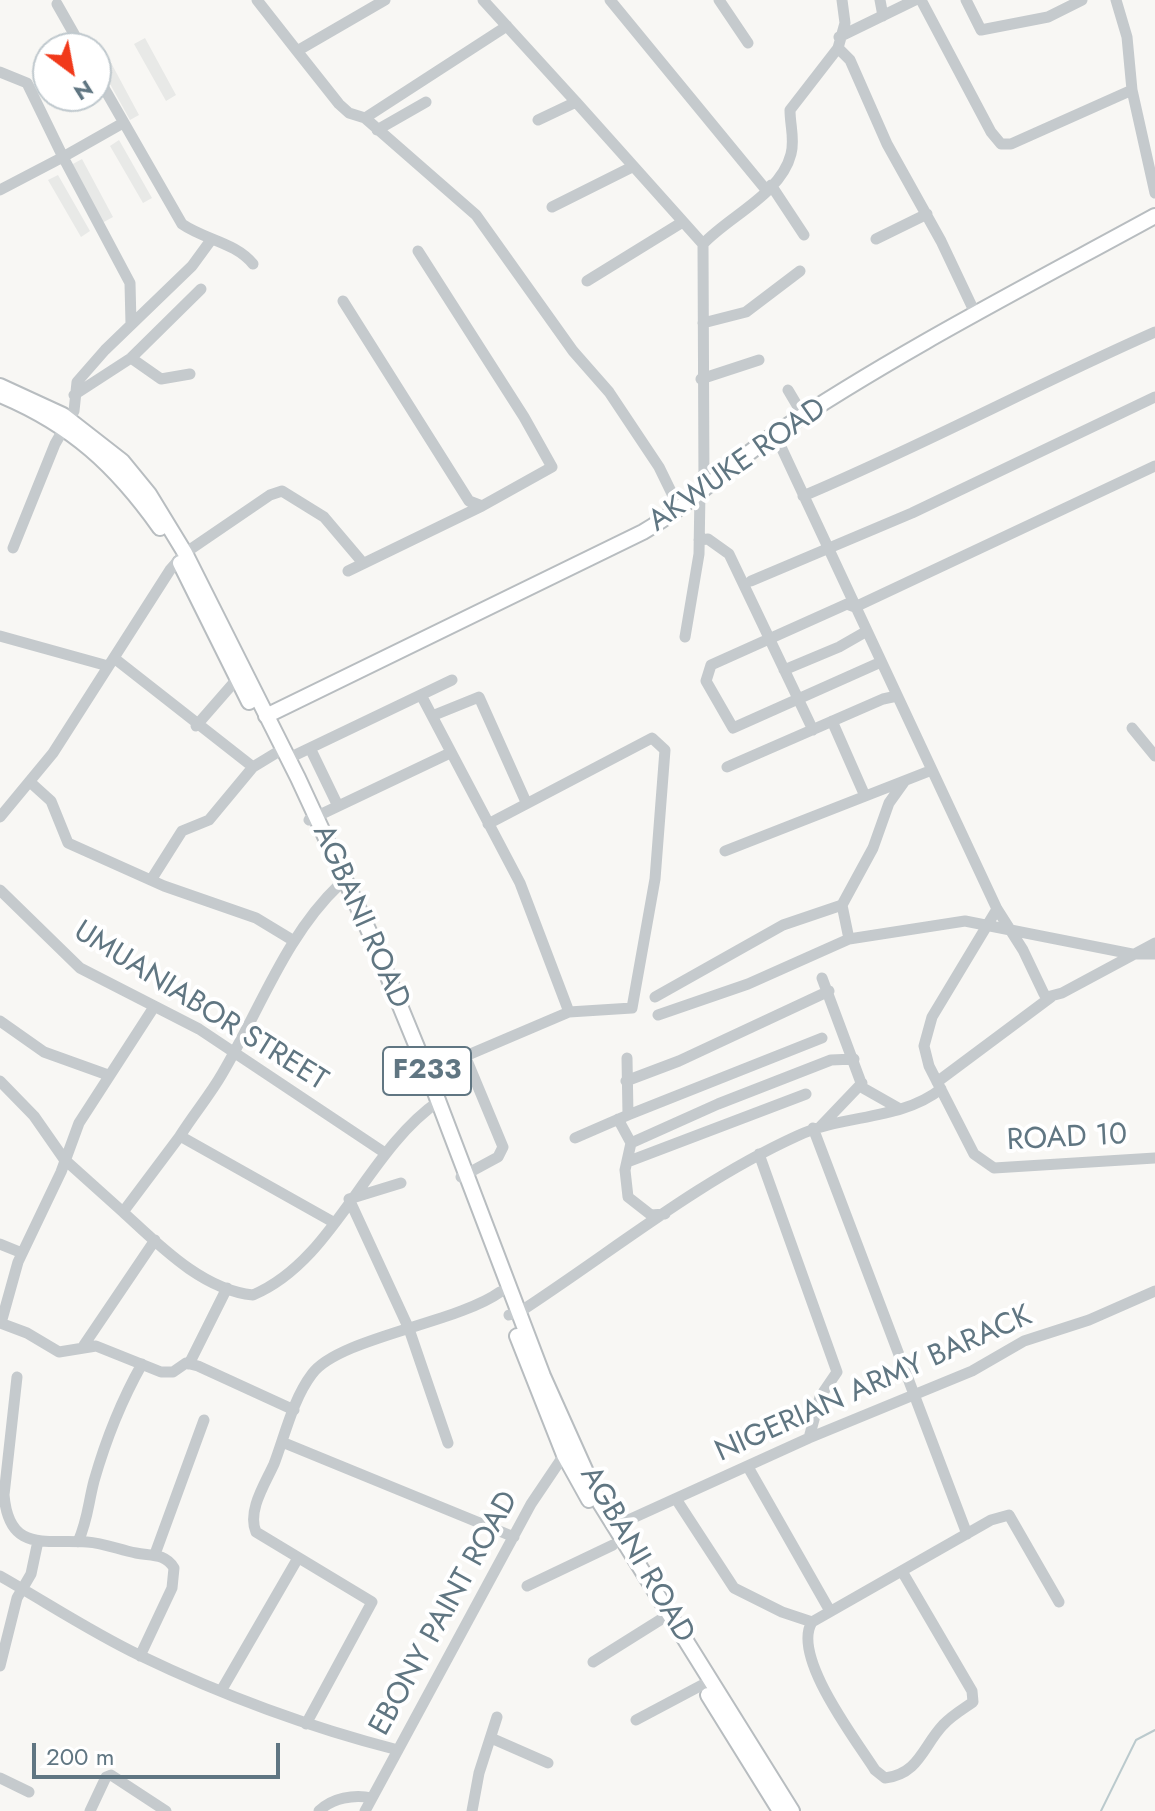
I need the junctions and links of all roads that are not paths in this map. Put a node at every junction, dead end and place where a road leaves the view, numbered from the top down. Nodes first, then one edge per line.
1 (257, 0) edge
2 (385, 0) edge
3 (483, 0) edge
4 (611, 0) edge
5 (719, 0) edge
6 (842, 0) edge
7 (880, 0) edge
8 (915, 0) edge
9 (921, 0) edge
10 (966, 0) edge
11 (1082, 0) edge
12 (1116, 0) edge
13 (57, 4) dead end
14 (883, 16) junction
15 (507, 26) junction
16 (73, 32) edge
17 (839, 42) junction
18 (748, 43) dead end
19 (297, 51) junction
20 (0, 72) edge
21 (1132, 90) junction
22 (426, 102) dead end
23 (576, 102) junction
24 (112, 103) edge
25 (365, 118) junction
26 (538, 120) dead end
27 (123, 123) junction
28 (377, 130) junction
29 (63, 157) junction
30 (632, 167) junction
31 (769, 188) junction
32 (0, 190) edge
33 (1155, 193) edge
34 (552, 207) dead end
35 (927, 214) junction
36 (1155, 216) edge
37 (681, 223) junction
38 (804, 235) dead end
39 (876, 239) dead end
40 (211, 240) junction
41 (703, 244) junction
42 (418, 251) dead end
43 (253, 264) dead end
44 (800, 271) dead end
45 (587, 281) dead end
46 (201, 289) dead end
47 (343, 301) dead end
48 (976, 315) junction
49 (703, 323) junction
50 (131, 324) junction
51 (1155, 332) edge
52 (131, 358) junction
53 (759, 360) dead end
54 (190, 374) dead end
55 (701, 379) junction
56 (0, 386) edge
57 (788, 390) dead end
58 (0, 395) edge
59 (74, 395) junction
60 (1155, 397) edge
61 (804, 417) junction
62 (67, 424) junction
63 (775, 434) junction
64 (1155, 466) edge
65 (702, 490) junction
66 (803, 496) junction
67 (482, 506) junction
68 (680, 510) junction
69 (699, 540) junction
70 (13, 548) dead end
71 (829, 549) junction
72 (181, 556) junction
73 (363, 563) junction
74 (348, 571) dead end
75 (751, 581) dead end
76 (855, 607) junction
77 (867, 631) junction
78 (0, 636) edge
79 (685, 637) dead end
80 (768, 642) junction
81 (111, 662) junction
82 (881, 662) junction
83 (784, 670) junction
84 (237, 679) junction
85 (452, 680) dead end
86 (895, 693) junction
87 (421, 695) junction
88 (801, 699) junction
89 (432, 716) junction
90 (262, 717) junction
91 (832, 721) junction
92 (196, 726) junction
93 (1132, 728) dead end
94 (813, 730) junction
95 (310, 748) junction
96 (450, 753) junction
97 (281, 756) junction
98 (1155, 756) edge
99 (253, 767) junction
100 (727, 767) dead end
101 (932, 770) junction
102 (30, 782) junction
103 (904, 782) junction
104 (865, 796) junction
105 (526, 802) junction
106 (338, 806) junction
107 (0, 817) edge
108 (312, 819) junction
109 (488, 824) junction
110 (725, 851) dead end
111 (151, 880) junction
112 (340, 884) junction
113 (0, 890) edge
114 (842, 905) junction
115 (997, 909) junction
116 (990, 926) junction
117 (1010, 931) junction
118 (849, 939) junction
119 (294, 941) junction
120 (1155, 943) edge
121 (1132, 954) junction
122 (1155, 954) edge
123 (822, 978) dead end
124 (829, 991) junction
125 (655, 997) dead end
126 (1051, 997) junction
127 (154, 1007) junction
128 (569, 1012) junction
129 (658, 1015) dead end
130 (0, 1021) edge
131 (822, 1038) dead end
132 (233, 1052) junction
133 (466, 1058) junction
134 (627, 1058) dead end
135 (854, 1059) junction
136 (424, 1074) junction
137 (108, 1075) junction
138 (0, 1081) edge
139 (626, 1081) junction
140 (862, 1083) junction
141 (939, 1085) junction
142 (806, 1094) dead end
143 (436, 1103) junction
144 (900, 1110) junction
145 (623, 1117) junction
146 (817, 1128) junction
147 (180, 1136) junction
148 (575, 1138) dead end
149 (631, 1143) junction
150 (385, 1153) junction
151 (759, 1154) junction
152 (1155, 1158) edge
153 (64, 1159) junction
154 (627, 1162) junction
155 (465, 1176) junction
156 (401, 1183) dead end
157 (349, 1199) junction
158 (123, 1212) junction
159 (665, 1214) junction
160 (333, 1222) junction
161 (155, 1240) junction
162 (0, 1244) edge
163 (22, 1253) junction
164 (227, 1288) junction
165 (1155, 1291) edge
166 (500, 1292) junction
167 (514, 1314) junction
168 (1, 1323) edge
169 (409, 1329) junction
170 (84, 1345) junction
171 (142, 1364) junction
172 (189, 1364) junction
173 (17, 1377) dead end
174 (912, 1395) junction
175 (294, 1410) junction
176 (204, 1420) dead end
177 (809, 1438) junction
178 (282, 1442) junction
179 (448, 1443) dead end
180 (570, 1452) junction
181 (748, 1467) junction
182 (676, 1499) junction
183 (613, 1527) junction
184 (967, 1534) junction
185 (514, 1537) junction
186 (38, 1541) junction
187 (78, 1542) junction
188 (613, 1545) junction
189 (155, 1554) junction
190 (298, 1558) junction
191 (903, 1573) junction
192 (0, 1576) edge
193 (527, 1586) dead end
194 (22, 1589) junction
195 (1059, 1602) dead end
196 (830, 1611) junction
197 (660, 1620) junction
198 (812, 1622) junction
199 (140, 1656) junction
200 (593, 1662) dead end
201 (0, 1666) edge
202 (702, 1685) junction
203 (221, 1691) junction
204 (497, 1717) dead end
205 (636, 1720) dead end
206 (306, 1724) junction
207 (491, 1738) junction
208 (398, 1750) junction
209 (548, 1763) dead end
210 (0, 1778) edge
211 (29, 1792) dead end
212 (372, 1798) junction
213 (90, 1811) edge
214 (166, 1811) edge
215 (319, 1811) edge
216 (365, 1811) edge
217 (472, 1811) edge
218 (780, 1811) edge
219 (792, 1811) edge

1 - 19 street
2 - 19 street
3 - 15 street
4 - 31 street
5 - 18 street
6 - 17 street
7 - 14 street
8 - 14 street
9 - 21 street
10 - 11 street
12 - 21 street
13 - 16 street
14 - 17 street
15 - 23 street
15 - 25 street
17 - 31 street
17 - 35 street
19 - 25 street
20 - 29 street
21 - 33 street
22 - 28 street
23 - 26 street
23 - 30 street
24 - 27 street
25 - 28 street
27 - 29 street
27 - 40 street
28 - 68 street
29 - 32 street
29 - 50 street
30 - 34 street
30 - 37 street
31 - 38 street
31 - 41 street
35 - 39 street
35 - 48 street
36 - 48 main road, AKWUKE ROAD
37 - 41 street
37 - 45 street
40 - 43 street
40 - 50 street
41 - 49 street
42 - 67 street
44 - 49 street
46 - 52 street
47 - 67 street
48 - 61 main road, AKWUKE ROAD
49 - 55 street
50 - 59 street
51 - 66 street
52 - 54 street
52 - 59 street
53 - 55 street
55 - 65 street
56 - 62 main road, AGBANI ROAD / F233
57 - 61 street
58 - 62 main road, AGBANI ROAD / F233
59 - 62 street
60 - 71 street
61 - 63 main road, AKWUKE ROAD
62 - 70 street
62 - 72 main road, AGBANI ROAD / F233
63 - 65 main road, AKWUKE ROAD
63 - 66 street
64 - 76 street
65 - 68 main road, AKWUKE ROAD
65 - 69 street
66 - 71 street
67 - 73 street
68 - 90 main road, AKWUKE ROAD
69 - 79 street
69 - 80 street
71 - 75 street
71 - 76 street
72 - 73 street
72 - 81 street
72 - 84 main road, AGBANI ROAD / F233
72 - 90 main road, AGBANI ROAD / F233
73 - 74 street
76 - 77 street
76 - 80 street
77 - 82 street
77 - 83 street
78 - 81 street
80 - 83 street
80 - 88 street
81 - 92 street
81 - 102 street
82 - 86 street
82 - 88 street
83 - 88 street
84 - 90 main road, AGBANI ROAD / F233
84 - 92 street
85 - 87 street
86 - 91 street
86 - 101 street
87 - 89 street
87 - 95 street
88 - 94 street
89 - 96 street
89 - 105 street
90 - 97 main road, AGBANI ROAD / F233
91 - 94 street
91 - 104 street
92 - 99 street
93 - 98 street
94 - 100 street
95 - 97 street
95 - 106 street
96 - 106 street
96 - 109 street
97 - 99 street
97 - 108 main road, AGBANI ROAD / F233
99 - 111 street
101 - 103 street
101 - 115 street
102 - 107 street
102 - 111 street
103 - 104 street
103 - 114 street
104 - 110 street
105 - 109 street
105 - 128 street
106 - 108 street
108 - 112 main road, AGBANI ROAD / F233
108 - 136 main road, AGBANI ROAD / F233
109 - 128 street
111 - 119 street
112 - 119 street
112 - 136 main road, AGBANI ROAD / F233
113 - 127 street, UMUANIABOR STREET
114 - 118 street
114 - 125 street
115 - 116 street, ROAD 10
115 - 117 street
116 - 117 street
116 - 118 street
116 - 141 street, ROAD 10
117 - 121 street
117 - 126 street
118 - 129 street
119 - 132 street
120 - 121 street
121 - 122 street
121 - 126 street
123 - 124 street
124 - 135 street
124 - 139 street
126 - 141 street
127 - 132 street, UMUANIABOR STREET
127 - 137 street
128 - 133 street
130 - 137 street
131 - 145 street
132 - 147 street
132 - 150 street, UMUANIABOR STREET
133 - 136 street
133 - 155 street
134 - 139 street
135 - 140 street
135 - 149 street
136 - 143 main road, AGBANI ROAD / F233
137 - 153 street
138 - 153 street
139 - 145 street
140 - 144 street
140 - 146 street
141 - 144 street
141 - 152 street, ROAD 10
142 - 154 street
143 - 150 street
143 - 155 main road, AGBANI ROAD / F233
144 - 146 street
145 - 148 street
145 - 149 street
146 - 151 street
146 - 174 street
147 - 158 street
147 - 160 street
149 - 154 street
150 - 157 street
151 - 159 street
151 - 177 street
153 - 158 street
153 - 163 street
154 - 159 street
155 - 166 main road, AGBANI ROAD / F233
155 - 167 main road, AGBANI ROAD / F233
156 - 157 street
157 - 160 street
157 - 169 street
158 - 161 street
159 - 167 street
160 - 164 street
161 - 164 street
161 - 170 street
162 - 163 street
163 - 168 street
164 - 172 street
165 - 174 street, NIGERIAN ARMY BARACK
166 - 167 main road, AGBANI ROAD / F233
166 - 169 street
167 - 180 main road, AGBANI ROAD / F233
168 - 170 street
169 - 175 street
169 - 179 street
170 - 171 street
171 - 172 street
171 - 187 street
172 - 175 street
173 - 186 street
174 - 177 street, NIGERIAN ARMY BARACK
174 - 184 street
175 - 178 street
176 - 189 street
177 - 181 street, NIGERIAN ARMY BARACK
178 - 185 street
178 - 190 street
180 - 183 main road, AGBANI ROAD / F233
180 - 185 street, EBONY PAINT ROAD
180 - 188 main road, AGBANI ROAD / F233
181 - 182 street, NIGERIAN ARMY BARACK
181 - 196 street
182 - 183 street, NIGERIAN ARMY BARACK
182 - 198 street
183 - 219 main road, AGBANI ROAD / F233
184 - 191 street
184 - 195 street
185 - 208 street, EBONY PAINT ROAD
186 - 187 street
186 - 194 street
187 - 189 street
188 - 193 street
188 - 197 main road, AGBANI ROAD / F233
189 - 199 street
190 - 203 street
190 - 206 street
191 - 196 street
191 - 198 street
192 - 194 street
194 - 199 street
194 - 201 street
196 - 198 street
197 - 200 street
197 - 202 main road, AGBANI ROAD / F233
199 - 203 street
202 - 205 street
202 - 218 main road, AGBANI ROAD / F233
203 - 206 street
204 - 207 street
206 - 208 street
207 - 209 street
207 - 217 street
208 - 212 street, EBONY PAINT ROAD
210 - 211 street
212 - 215 street
212 - 216 street, EBONY PAINT ROAD
213 - 214 street

